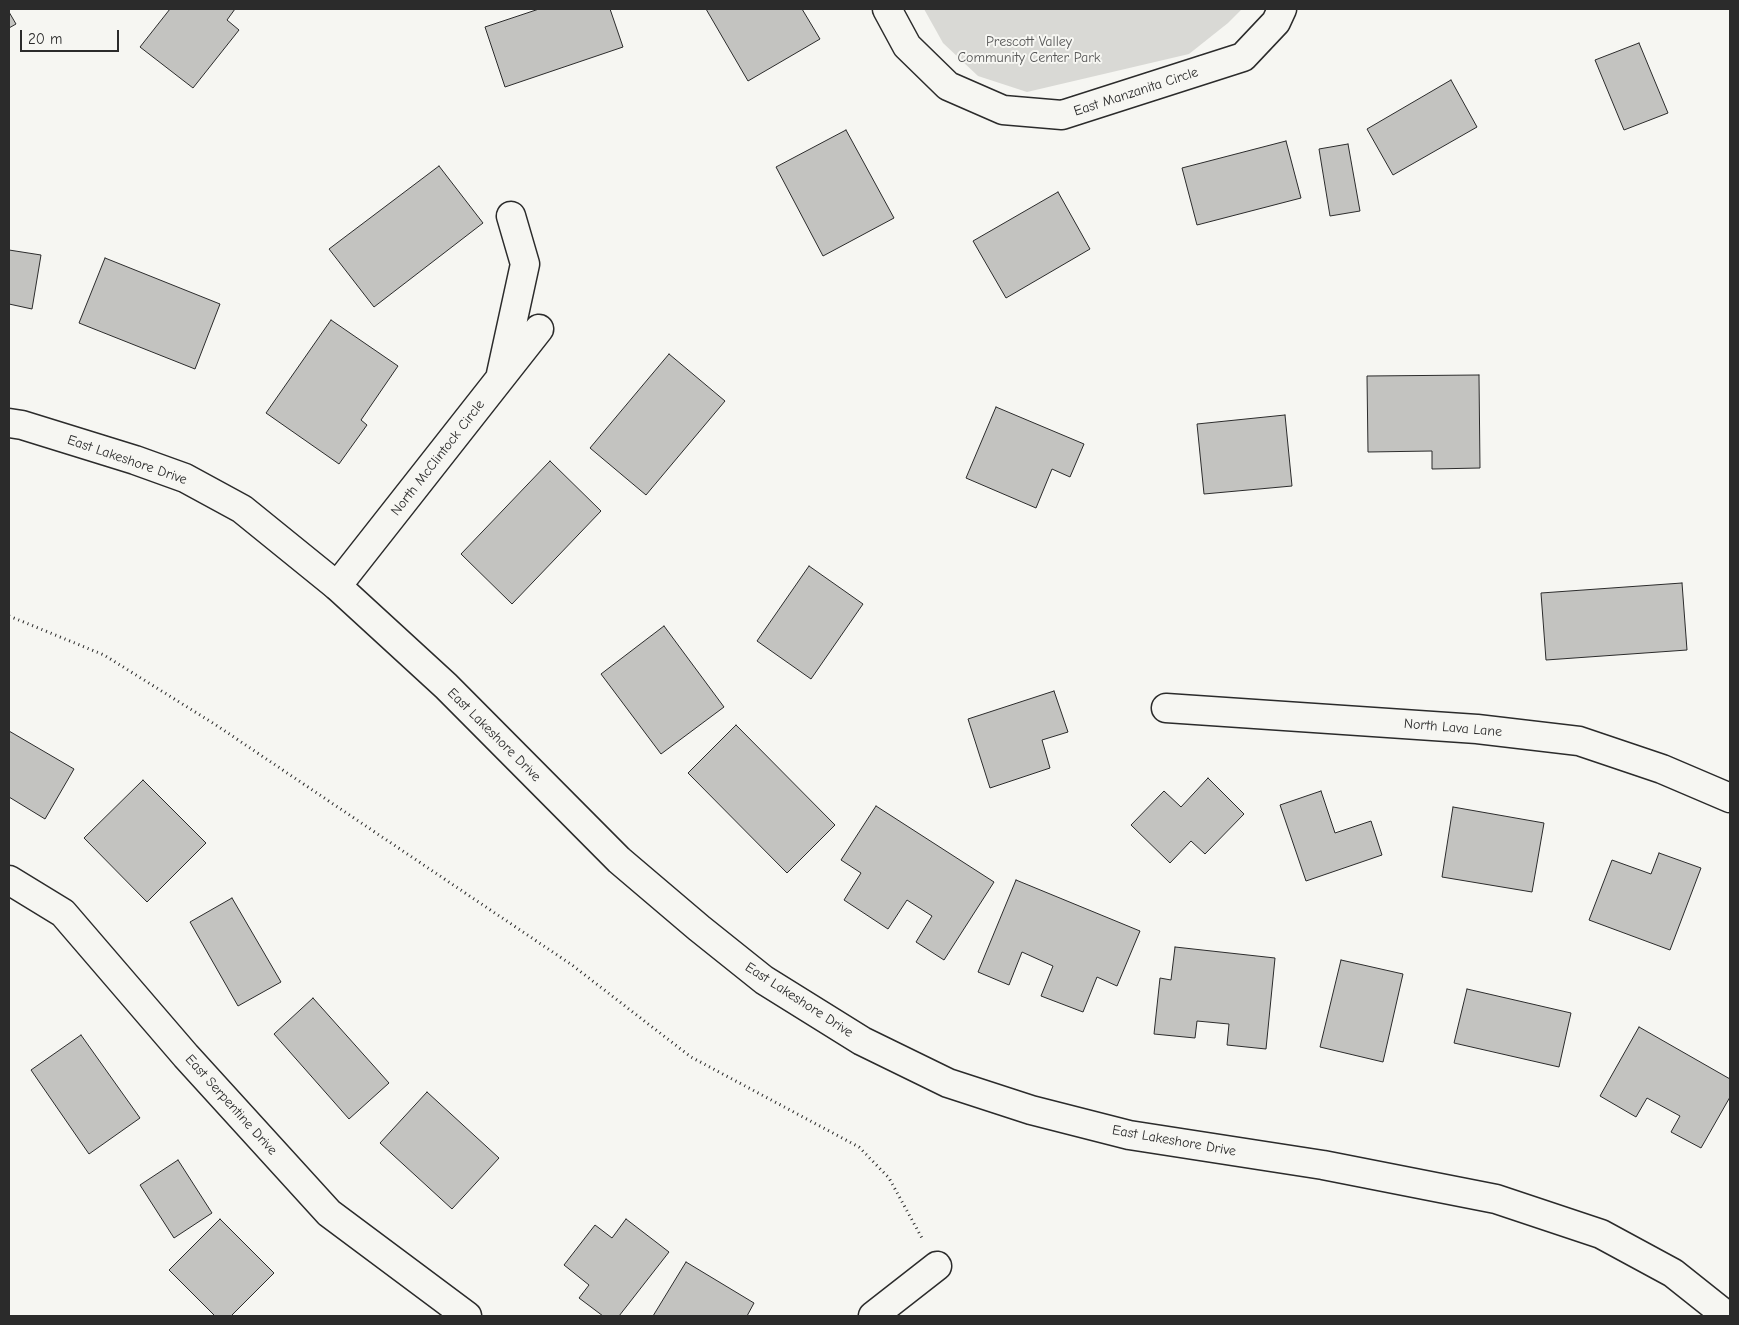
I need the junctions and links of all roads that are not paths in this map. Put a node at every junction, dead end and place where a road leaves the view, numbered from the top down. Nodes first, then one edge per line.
1 (887, 9) edge
2 (1282, 9) edge
3 (511, 216) dead end
4 (540, 330) dead end
5 (499, 380) junction
6 (9, 423) edge
7 (337, 586) junction
8 (1166, 708) dead end
9 (1730, 798) edge
10 (9, 880) edge
11 (936, 1266) road end
12 (467, 1316) edge
13 (873, 1316) edge
14 (1727, 1316) edge

1 - 2 street, East Manzanita Circle
3 - 5 street
4 - 5 street, North McClintock Circle
5 - 7 street, North McClintock Circle
6 - 7 street, East Lakeshore Drive
7 - 14 street, East Lakeshore Drive
8 - 9 street, North Lava Lane
10 - 12 street, East Serpentine Drive
11 - 13 street

